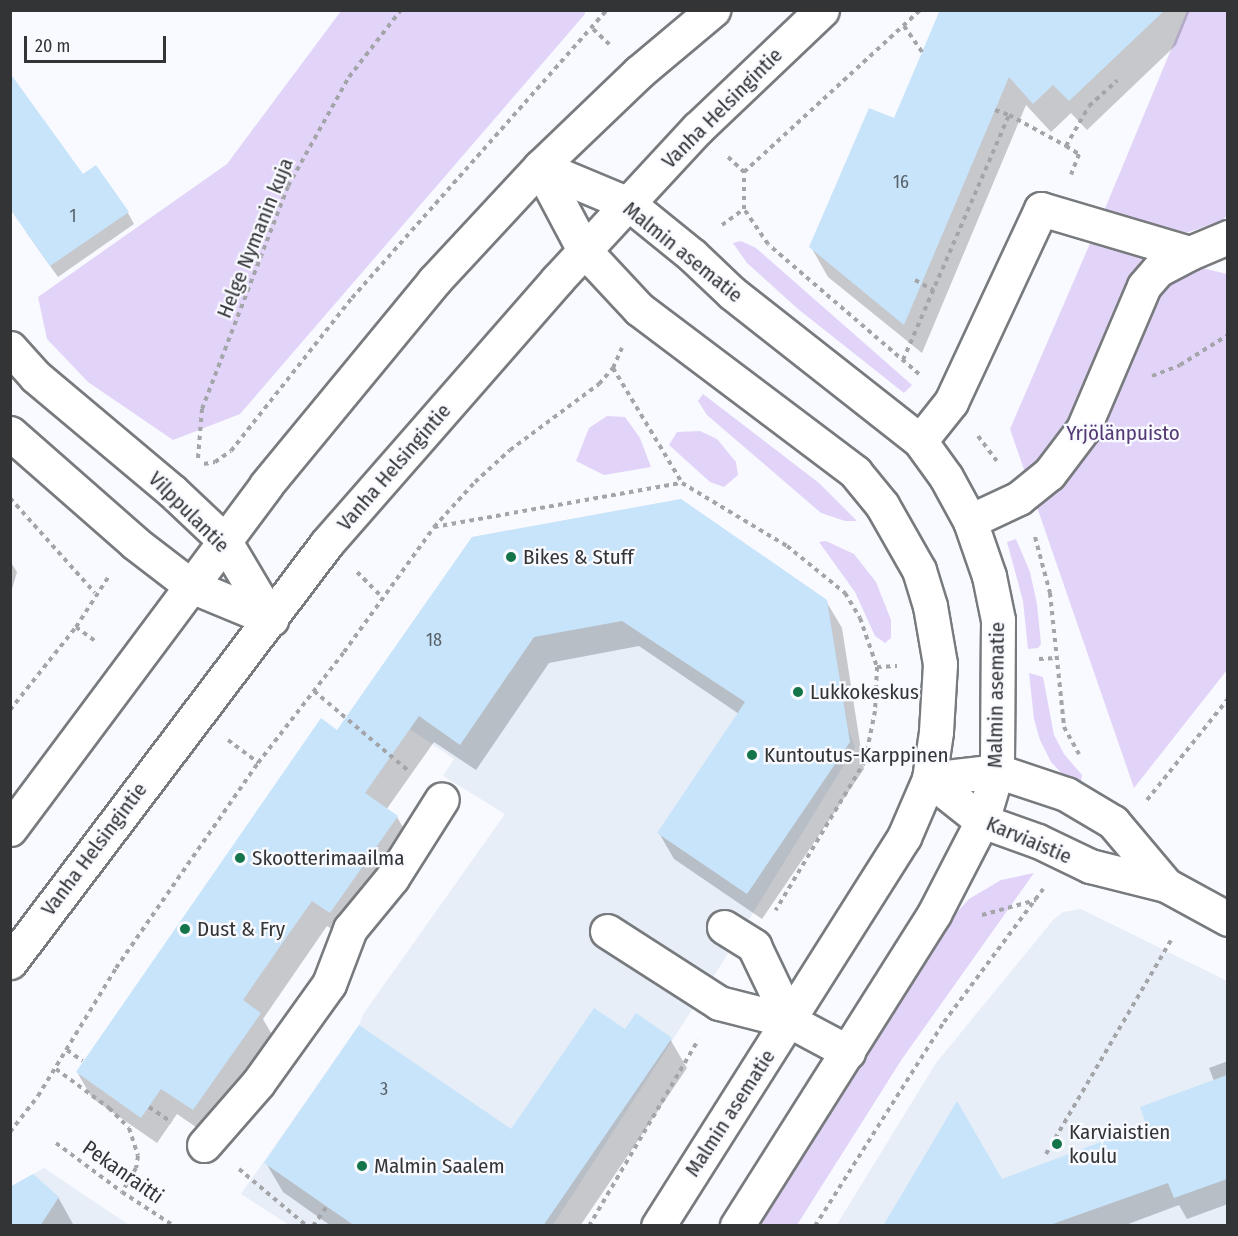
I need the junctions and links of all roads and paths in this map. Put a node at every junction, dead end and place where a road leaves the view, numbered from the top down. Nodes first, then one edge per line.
1 (400, 10) edge
2 (607, 10) edge
3 (713, 10) edge
4 (822, 10) edge
5 (920, 10) edge
6 (904, 26) junction
7 (923, 53) dead end
8 (1117, 81) dead end
9 (995, 110) dead end
10 (1008, 115) junction
11 (540, 167) junction
12 (629, 204) junction
13 (744, 209) dead end
14 (1227, 237) edge
15 (584, 250) junction
16 (1190, 253) junction
17 (915, 280) dead end
18 (933, 290) junction
19 (1227, 335) edge
20 (10, 348) edge
21 (903, 360) dead end
22 (1096, 400) junction
23 (10, 433) edge
24 (920, 441) junction
25 (682, 483) junction
26 (10, 498) edge
27 (970, 520) junction
28 (434, 527) junction
29 (224, 540) junction
30 (135, 543) junction
31 (191, 586) junction
32 (95, 593) junction
33 (271, 619) junction
34 (314, 691) junction
35 (1227, 699) edge
36 (10, 710) edge
37 (997, 771) junction
38 (929, 779) junction
39 (442, 799) joint
40 (1144, 804) dead end
41 (982, 821) junction
42 (10, 829) edge
43 (1166, 885) junction
44 (1036, 900) dead end
45 (1227, 919) edge
46 (724, 927) dead end
47 (607, 931) dead end
48 (1172, 938) dead end
49 (754, 946) junction
50 (10, 962) edge
51 (719, 1003) junction
52 (790, 1021) junction
53 (67, 1050) junction
54 (848, 1053) junction
55 (83, 1061) dead end
56 (56, 1069) junction
57 (10, 1132) edge
58 (56, 1143) dead end
59 (204, 1144) dead end
60 (1046, 1154) dead end
61 (122, 1192) junction
62 (327, 1206) dead end
63 (174, 1226) edge
64 (313, 1226) edge
65 (589, 1226) edge
66 (658, 1226) edge
67 (737, 1226) edge
68 (815, 1226) edge

1 - 2 path, Helge Nymanin kuja
3 - 11 main road
4 - 12 main road, Vanha Helsingintie
5 - 6 path
6 - 7 path
6 - 13 path
8 - 10 path
9 - 10 path
10 - 18 path
11 - 12 main road, Malmin asematie
11 - 15 main road, Malmin asematie
11 - 29 main road
12 - 15 main road, Vanha Helsingintie
12 - 24 main road, Malmin asematie
14 - 16 main road
15 - 33 main road, Vanha Helsingintie
15 - 38 main road, Malmin asematie
16 - 22 main road
16 - 24 main road
17 - 18 path
18 - 21 path
19 - 22 path
20 - 29 main road, Vilppulantie
22 - 27 main road
23 - 30 main road
24 - 27 main road, Malmin asematie
25 - 28 path
25 - 28 path
25 - 49 path
26 - 32 path
27 - 37 main road, Malmin asematie
28 - 34 path
29 - 31 main road
29 - 33 main road, Vilppulantie
30 - 31 main road
30 - 32 path
31 - 33 main road
31 - 42 main road
32 - 36 path
33 - 50 main road, Vanha Helsingintie
34 - 39 path
34 - 53 path
35 - 40 path
37 - 38 main road, Karviaistie
37 - 41 main road, Malmin asematie
37 - 43 main road, Karviaistie
38 - 41 main road, Karviaistie
38 - 52 main road, Malmin asematie
39 - 59 main road
41 - 43 main road, Karviaistie
41 - 54 main road, Malmin asematie
43 - 45 main road, Karviaistie
44 - 68 path
46 - 49 main road
47 - 51 main road
48 - 60 path
49 - 52 main road
51 - 52 main road
51 - 65 path
52 - 54 main road
52 - 66 main road, Malmin asematie
53 - 55 path
53 - 56 path
54 - 67 main road, Malmin asematie
56 - 57 path
56 - 61 path
58 - 61 path, Pekanraitti
61 - 63 path, Pekanraitti
62 - 64 path

